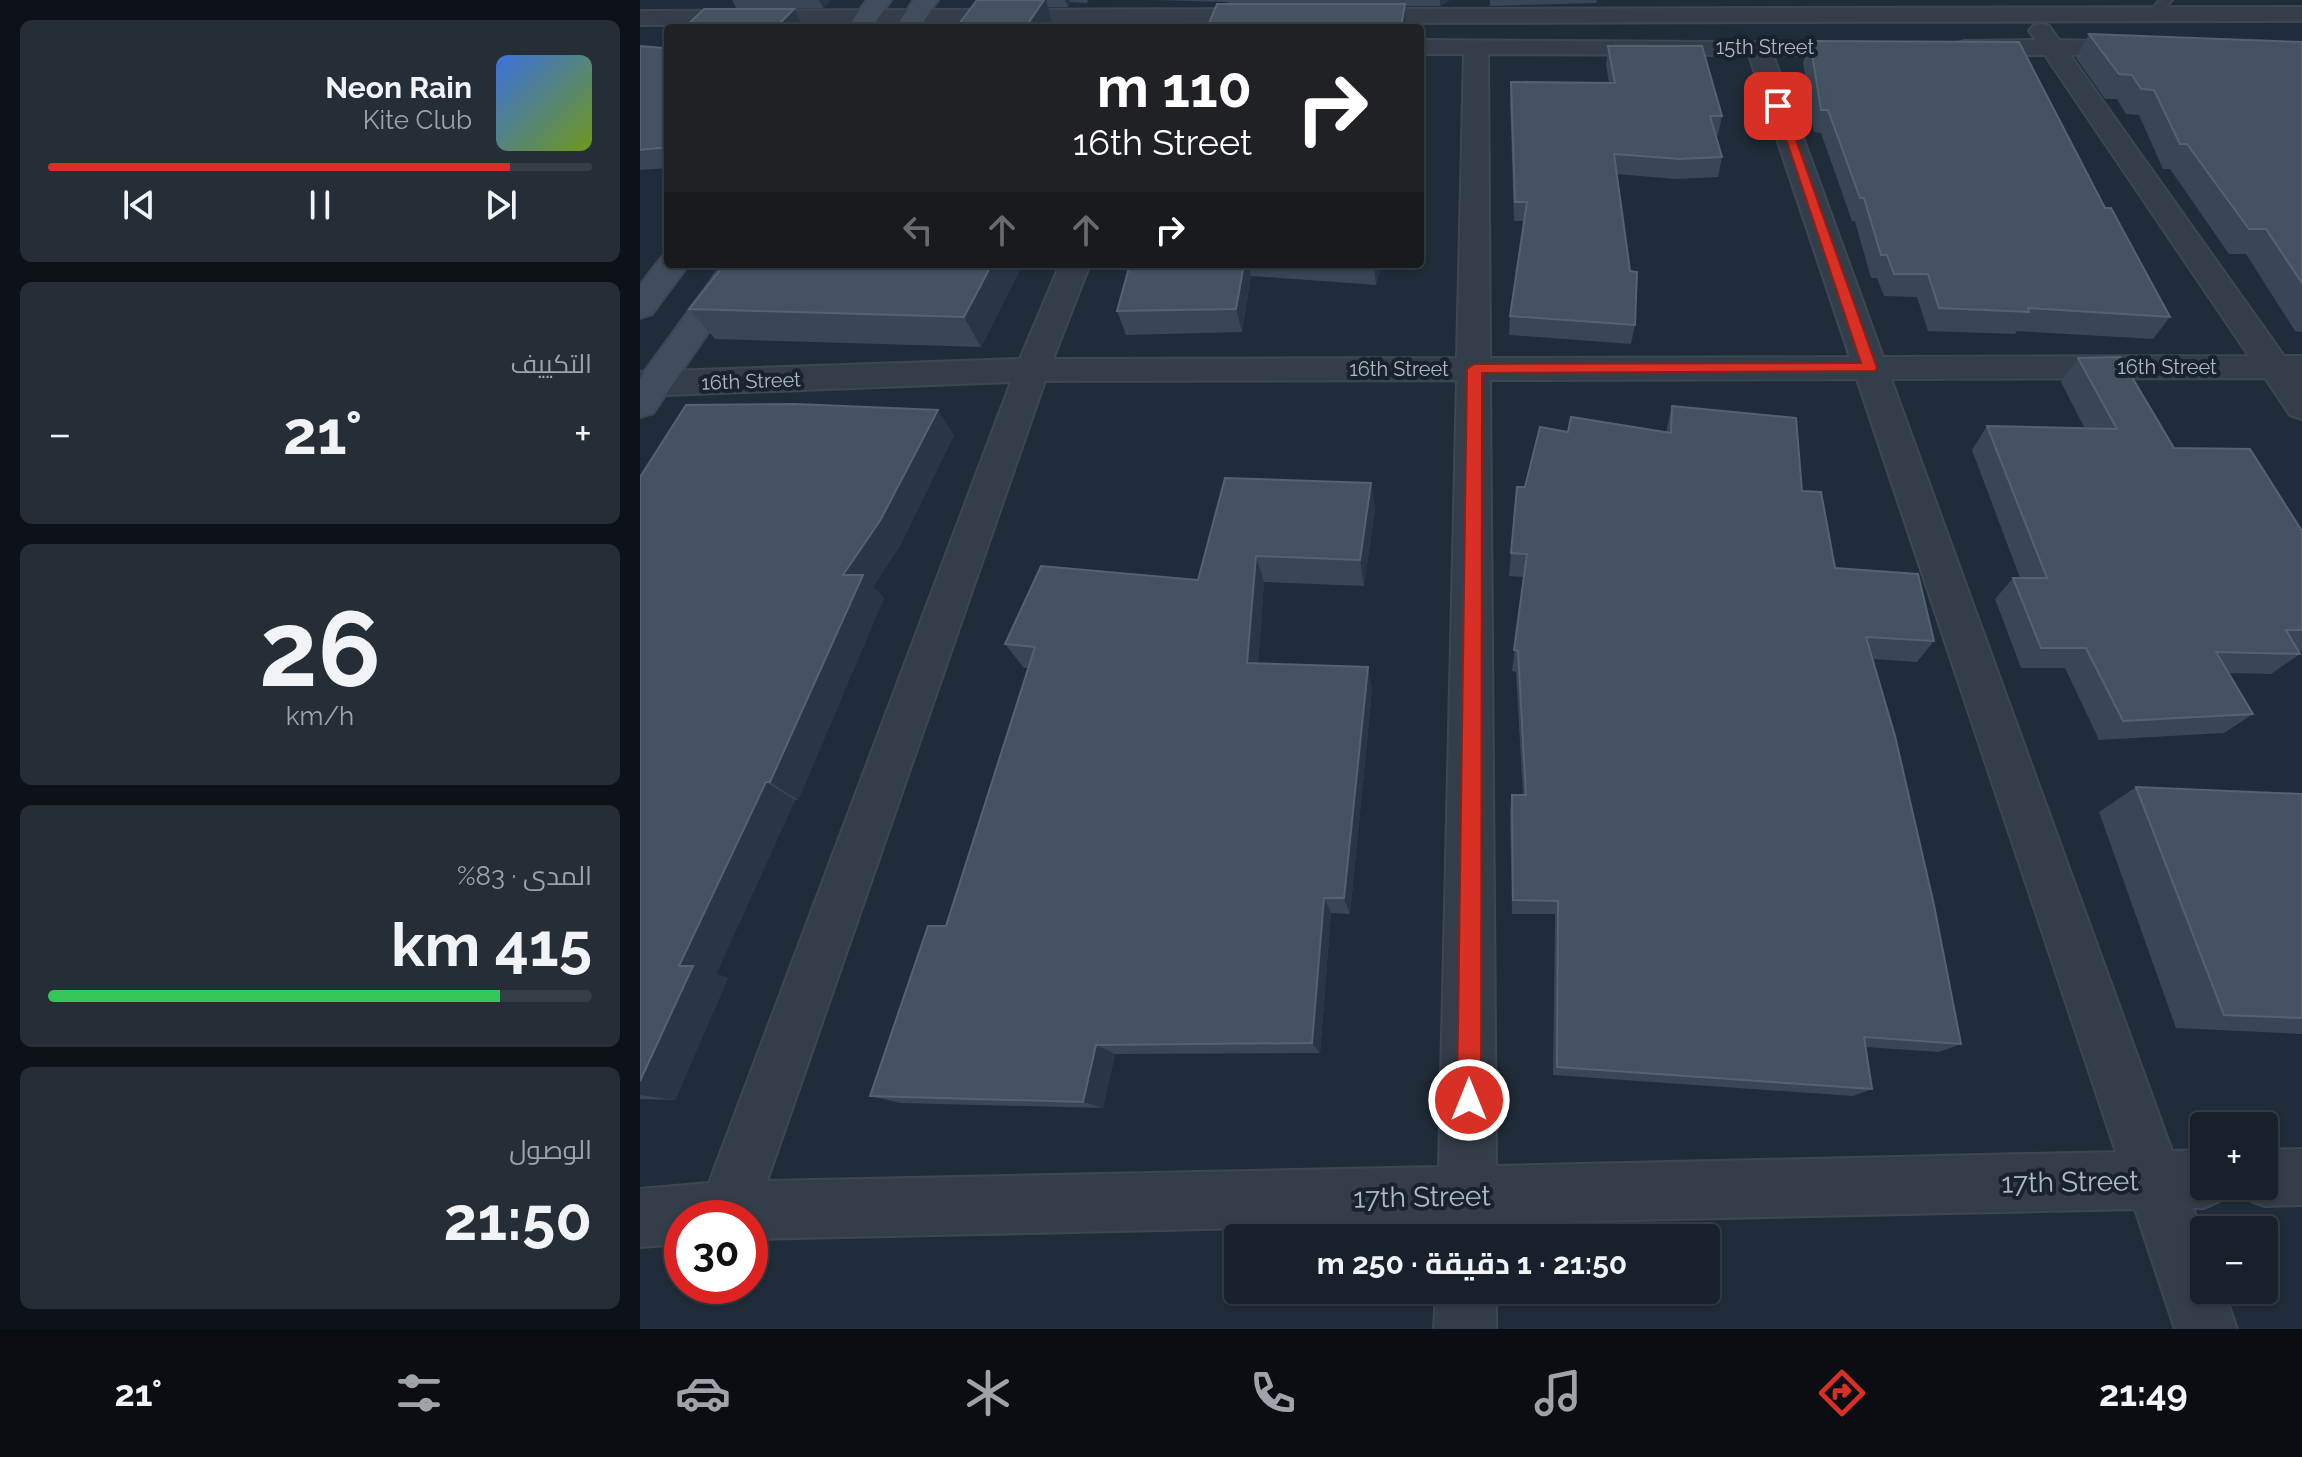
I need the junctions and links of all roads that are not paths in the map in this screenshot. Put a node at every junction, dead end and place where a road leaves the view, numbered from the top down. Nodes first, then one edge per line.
1 (2037, 7) edge
2 (2160, 7) edge
3 (1287, 8) edge
4 (1634, 8) edge
5 (2302, 14) edge
6 (868, 15) edge
7 (915, 15) edge
8 (1329, 16) edge
9 (640, 18) edge
10 (1424, 47) edge
11 (1476, 47) junction
12 (1758, 47) junction
13 (2052, 47) junction
14 (2162, 47) edge
15 (1881, 48) edge
16 (1943, 48) edge
17 (670, 268) edge
18 (736, 268) edge
19 (1073, 268) edge
20 (640, 307) edge
21 (2288, 367) edge
22 (1870, 368) junction
23 (1474, 369) junction
24 (1032, 370) junction
25 (644, 391) edge
26 (2302, 407) edge
27 (2302, 1177) edge
28 (2278, 1178) edge
29 (2180, 1179) edge
30 (732, 1200) edge
31 (768, 1211) edge
32 (664, 1216) edge
33 (1468, 1217) edge
34 (640, 1218) edge
35 (1466, 1304) edge
36 (1465, 1329) edge
37 (2206, 1329) edge

1 - 2 street, 15th Street
1 - 4 street, 15th Street
1 - 13 street
2 - 5 street, 15th Street
3 - 7 street
4 - 8 street, 15th Street
6 - 7 street
6 - 9 street
10 - 11 street, 15th Street
11 - 12 street, 15th Street
11 - 23 street
12 - 15 street, 15th Street
12 - 22 street
13 - 14 street
13 - 16 street
13 - 21 street
17 - 20 main road
18 - 25 main road
19 - 24 street
21 - 22 street, 16th Street
21 - 26 street
22 - 23 street, 16th Street
22 - 29 street
23 - 24 street, 16th Street
23 - 33 street
24 - 25 street, 16th Street
24 - 30 street
27 - 28 street
29 - 33 street, 17th Street
29 - 37 street
31 - 33 street, 17th Street
32 - 34 street, 17th Street
35 - 36 street

